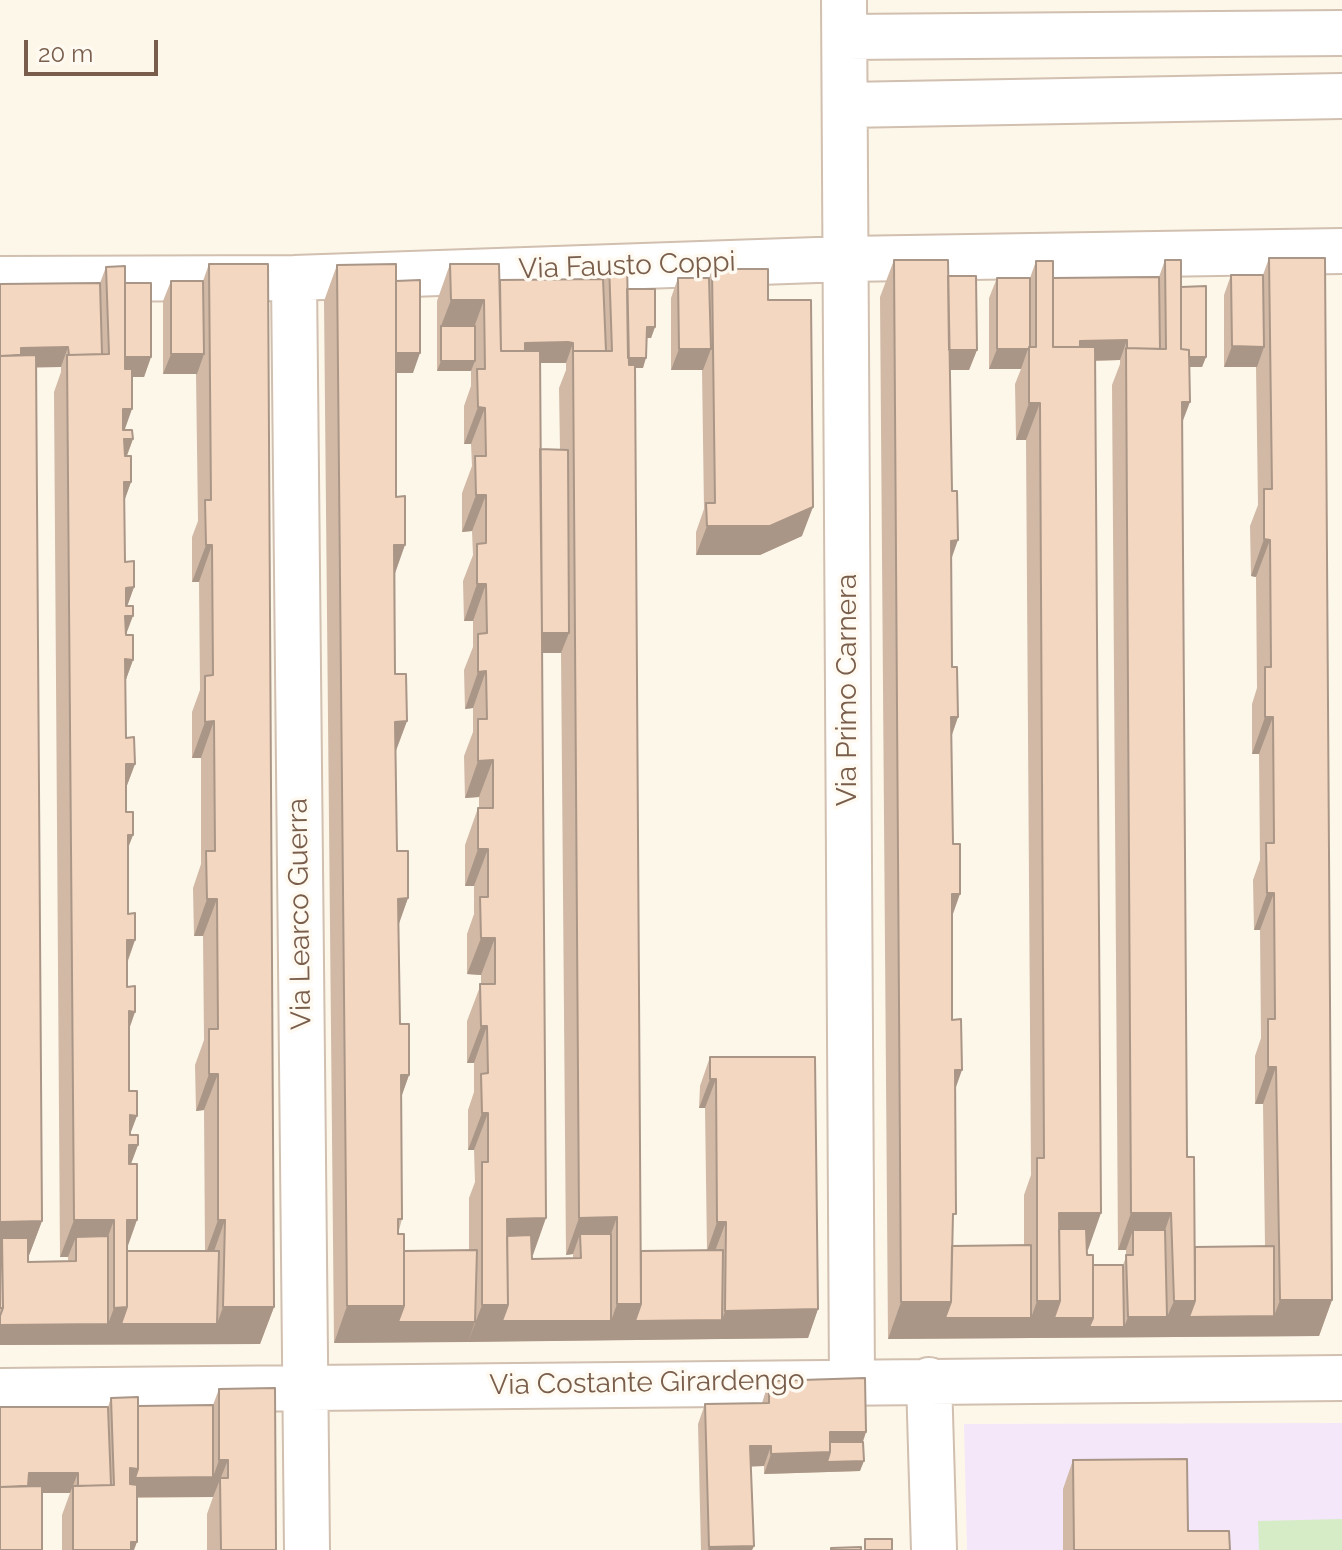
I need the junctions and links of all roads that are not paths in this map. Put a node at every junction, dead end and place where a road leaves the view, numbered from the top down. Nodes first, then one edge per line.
1 (844, 19) edge
2 (1342, 33) edge
3 (1342, 96) edge
4 (845, 105) junction
5 (1342, 251) edge
6 (846, 259) junction
7 (294, 278) junction
8 (0, 279) edge
9 (1342, 1378) edge
10 (852, 1380) junction
11 (929, 1380) junction
12 (305, 1387) junction
13 (0, 1391) edge
14 (307, 1550) edge
15 (934, 1550) edge

1 - 2 street
1 - 4 street, Via Primo Carnera
3 - 4 street
4 - 6 street, Via Primo Carnera
5 - 6 street, Via Fausto Coppi
6 - 7 street, Via Fausto Coppi
6 - 10 street, Via Primo Carnera
7 - 8 street, Via Fausto Coppi
7 - 12 street, Via Learco Guerra
9 - 11 street, Via Costante Girardengo
10 - 11 street, Via Costante Girardengo
10 - 12 street, Via Costante Girardengo
11 - 15 street
12 - 13 street, Via Costante Girardengo
12 - 14 street, Via Learco Guerra

